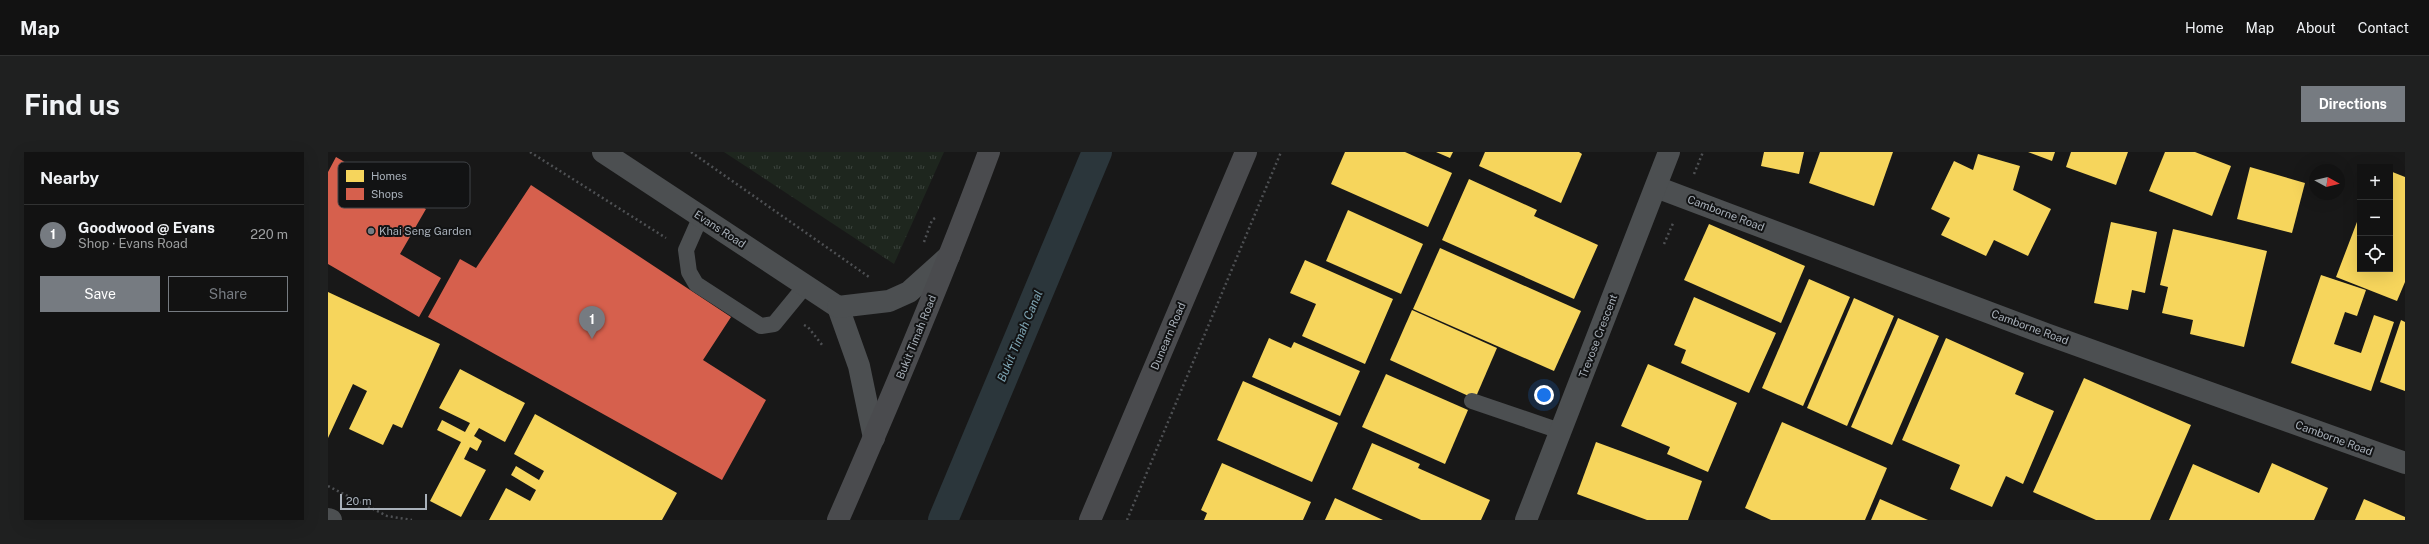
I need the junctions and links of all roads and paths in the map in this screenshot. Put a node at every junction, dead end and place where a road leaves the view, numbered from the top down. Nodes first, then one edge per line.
1 (603, 152) edge
2 (691, 152) edge
3 (989, 152) edge
4 (1246, 152) edge
5 (1281, 152) edge
6 (1669, 152) edge
7 (1656, 187) junction
8 (966, 213) junction
9 (701, 216) junction
10 (921, 249) dead end
11 (949, 256) junction
12 (872, 278) dead end
13 (806, 285) junction
14 (838, 307) junction
15 (1472, 401) dead end
16 (1560, 431) junction
17 (874, 438) junction
18 (2405, 463) edge
19 (328, 486) edge
20 (412, 520) edge
21 (838, 520) edge
22 (1090, 520) edge
23 (1127, 520) edge
24 (1526, 520) edge

1 - 9 street, Evans Road
2 - 12 path
3 - 8 highway, Bukit Timah Road
4 - 22 highway, Dunearn Road
5 - 23 path
6 - 7 street, Trevose Crescent
7 - 16 street, Trevose Crescent
7 - 18 street, Camborne Road
8 - 10 path
8 - 11 highway, Bukit Timah Road
9 - 13 street, Evans Road
9 - 13 lane
11 - 14 street
11 - 17 highway, Bukit Timah Road
13 - 14 street, Evans Road
14 - 17 street
15 - 16 lane
16 - 24 street, Trevose Crescent
17 - 21 highway, Bukit Timah Road
19 - 20 path

